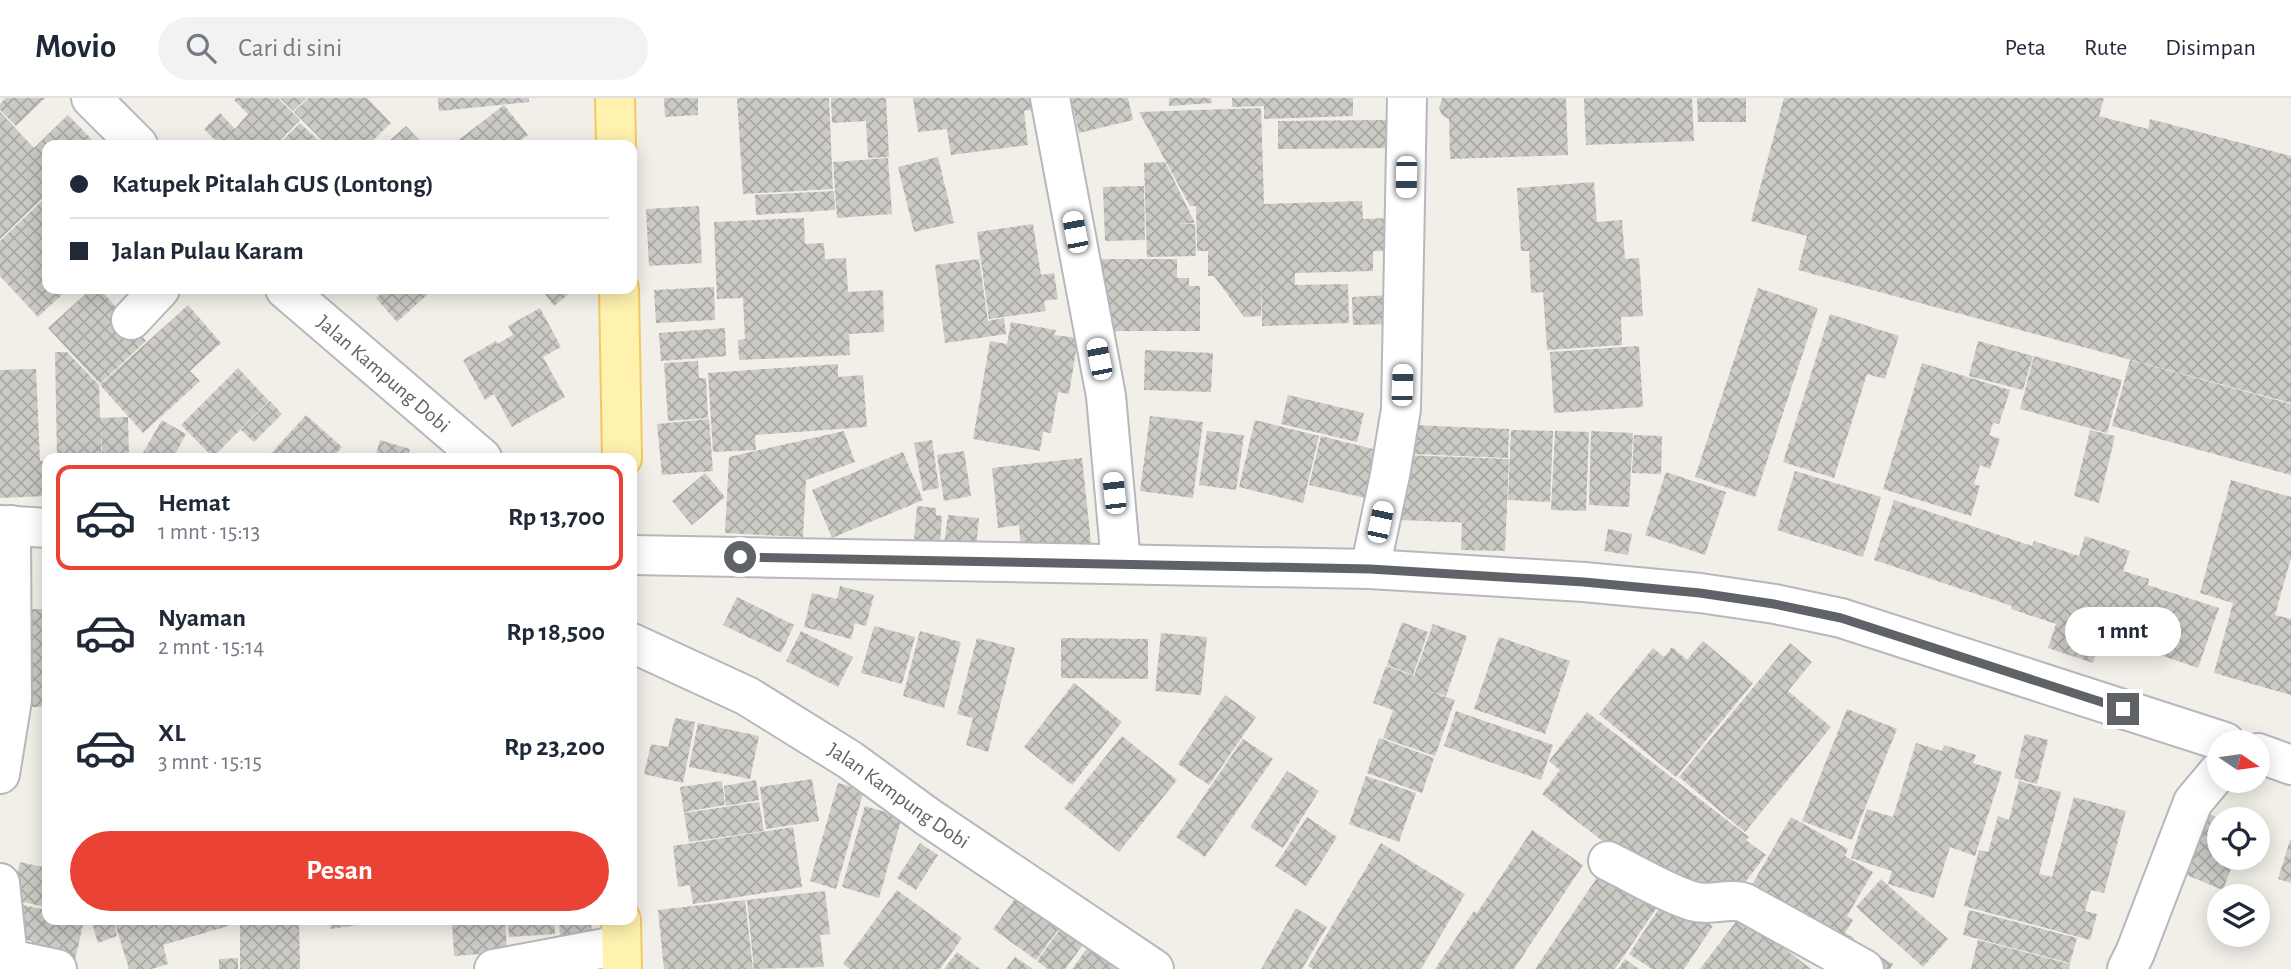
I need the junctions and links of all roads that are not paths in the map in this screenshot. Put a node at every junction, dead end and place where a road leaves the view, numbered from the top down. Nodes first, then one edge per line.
1 (91, 98) edge
2 (615, 98) edge
3 (1050, 98) edge
4 (1407, 98) edge
5 (133, 140) edge
6 (616, 140) edge
7 (155, 294) edge
8 (291, 294) edge
9 (619, 294) edge
10 (131, 320) dead end
11 (476, 453) edge
12 (622, 453) edge
13 (20, 526) edge
14 (637, 555) edge
15 (1121, 563) junction
16 (1370, 569) junction
17 (637, 645) edge
18 (2207, 736) edge
19 (2270, 757) edge
20 (2291, 765) edge
21 (0, 774) edge
22 (2207, 785) edge
23 (1608, 861) dead end
24 (0, 883) edge
25 (622, 945) edge
26 (4, 958) edge
27 (57, 969) edge
28 (494, 969) edge
29 (1154, 969) edge
30 (1864, 969) edge
31 (2127, 969) edge

1 - 5 street
2 - 6 main road
3 - 15 street
4 - 16 street
7 - 10 street
8 - 11 street, Jalan Kampung Dobi
9 - 12 main road
13 - 21 street
14 - 15 street
15 - 16 street
16 - 18 street
17 - 29 street, Jalan Kampung Dobi
19 - 20 street
22 - 31 street
23 - 30 street
24 - 26 street
25 - 28 street
26 - 27 street

